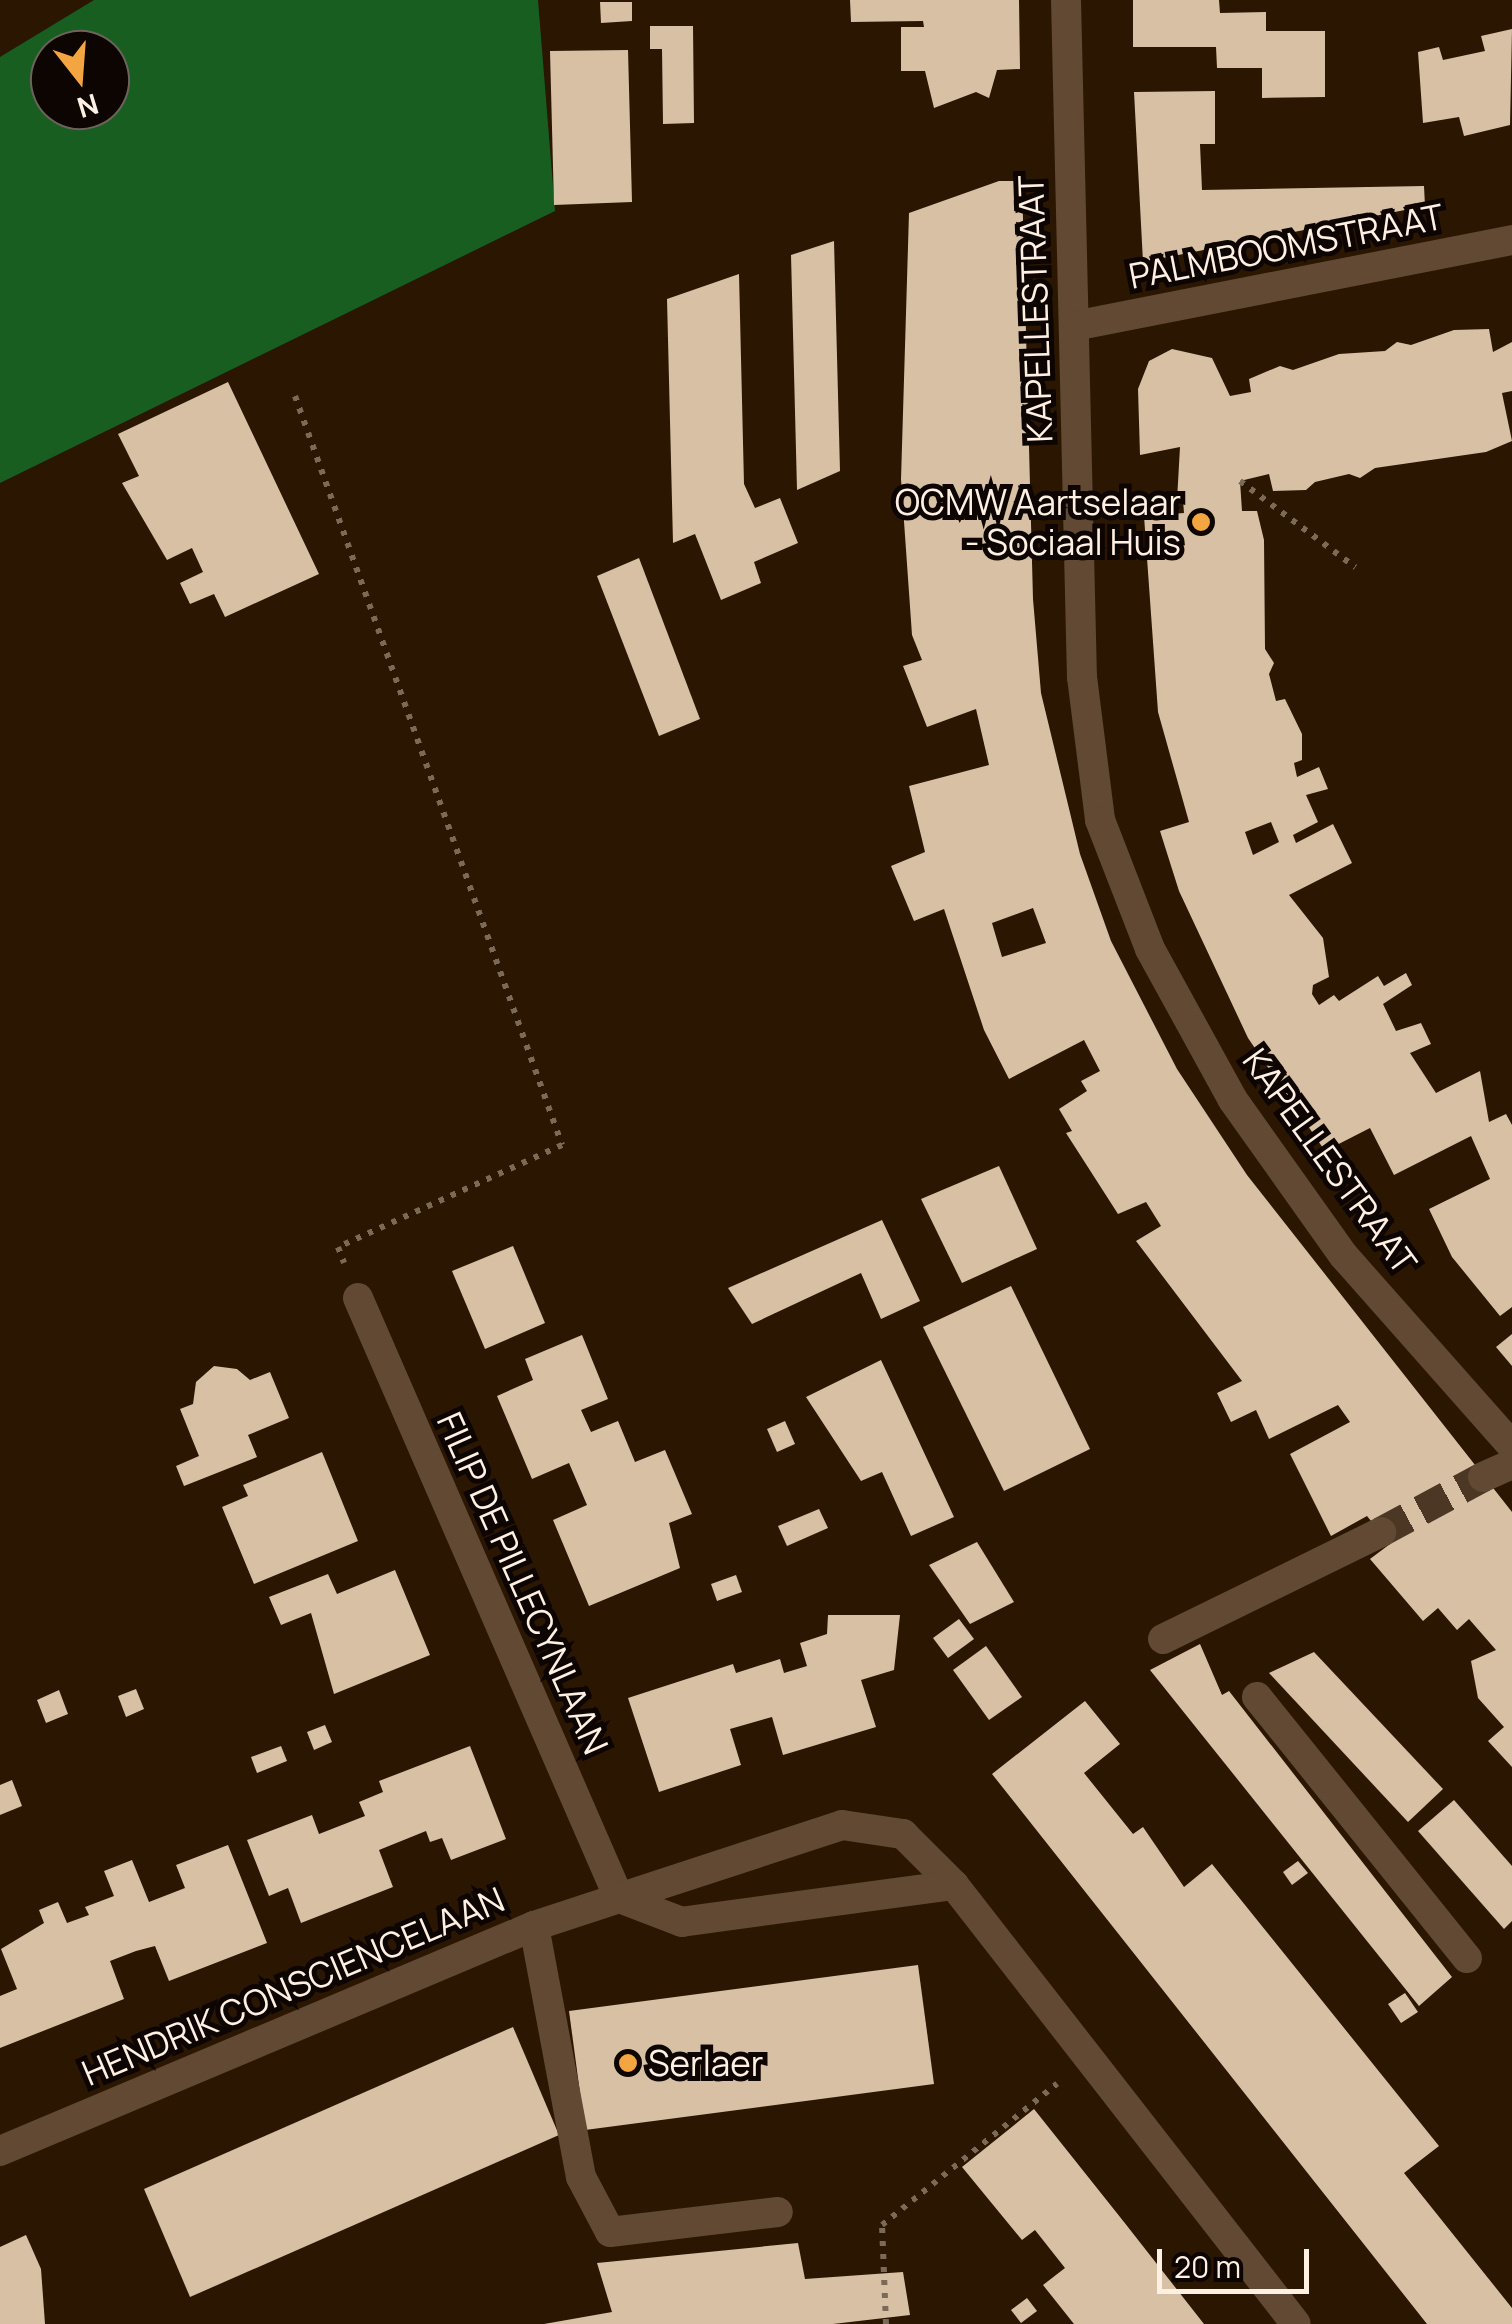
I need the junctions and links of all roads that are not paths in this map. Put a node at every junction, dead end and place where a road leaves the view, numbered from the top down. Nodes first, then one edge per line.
1 (1066, 0) edge
2 (1512, 240) edge
3 (1074, 326) junction
4 (358, 1298) road end
5 (1512, 1446) edge
6 (1512, 1464) edge
7 (1483, 1477) tunnel mouth
8 (1381, 1532) tunnel mouth
9 (1163, 1639) dead end
10 (1257, 1698) dead end
11 (954, 1884) junction
12 (618, 1898) junction
13 (534, 1926) junction
14 (1467, 1958) dead end
15 (0, 2151) edge
16 (778, 2212) dead end
17 (1296, 2324) edge

1 - 3 street, KAPELLESTRAAT
2 - 3 street, PALMBOOMSTRAAT
3 - 5 street, KAPELLESTRAAT
4 - 12 street, FILIP DE PILLECYNLAAN
6 - 7 street
8 - 9 street
10 - 14 street
11 - 12 street
11 - 12 street, HENDRIK CONSCIENCELAAN
11 - 17 street, HENDRIK CONSCIENCELAAN
12 - 13 street, HENDRIK CONSCIENCELAAN
13 - 15 street, HENDRIK CONSCIENCELAAN
13 - 16 street

